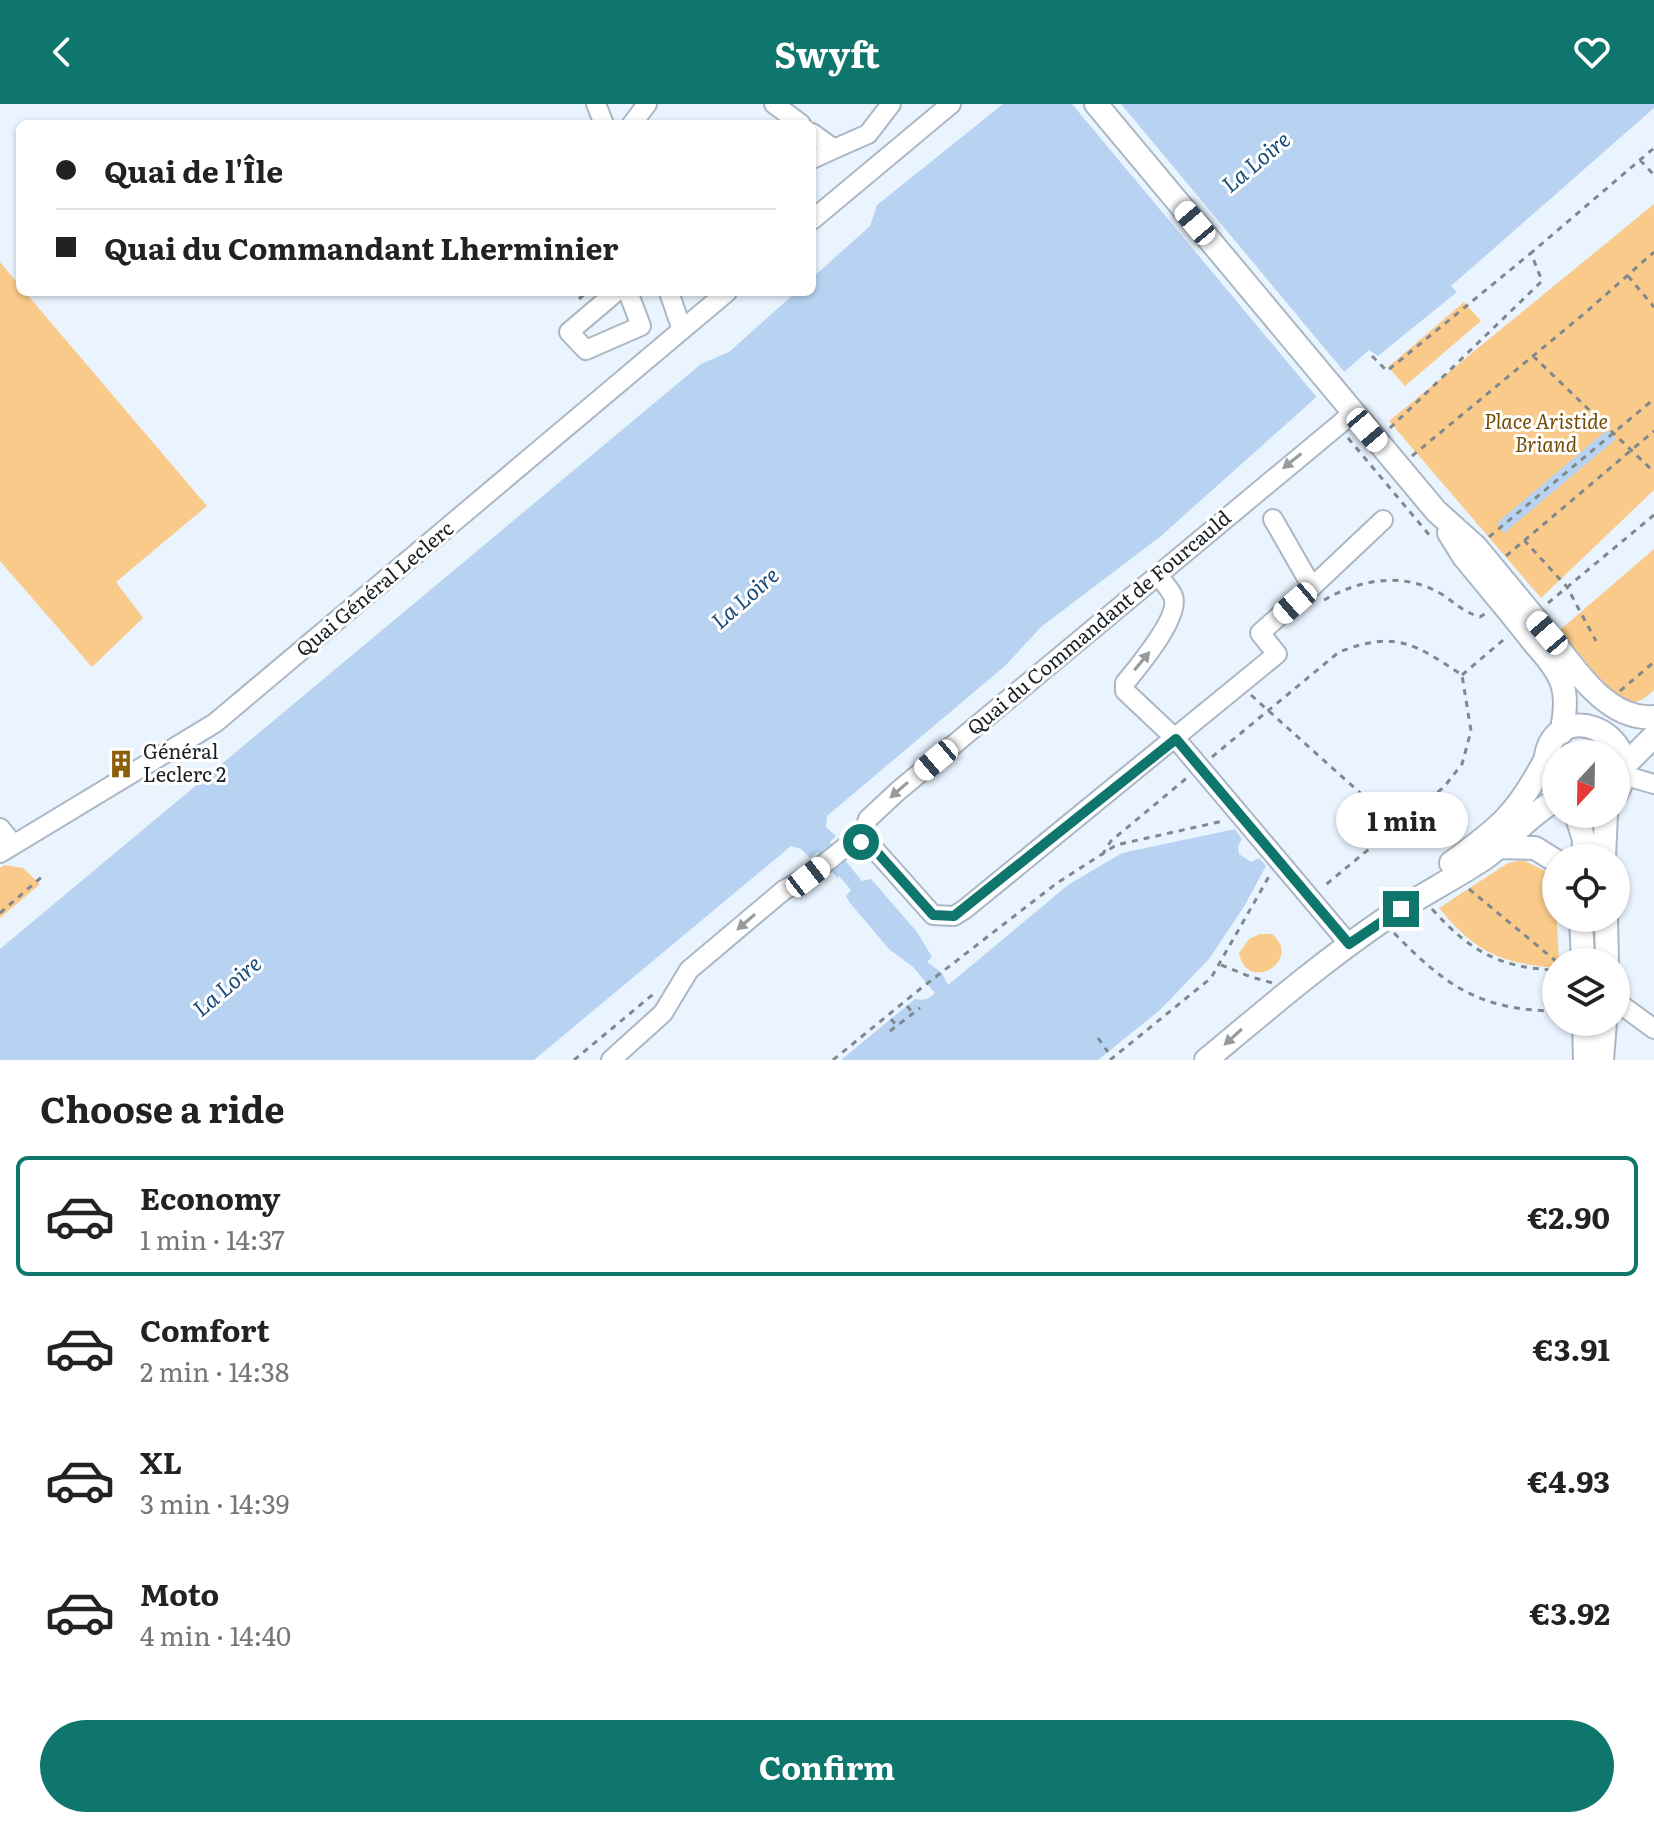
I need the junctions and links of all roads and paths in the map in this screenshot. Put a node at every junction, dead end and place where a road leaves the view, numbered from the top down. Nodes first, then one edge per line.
1 (774, 104) edge
2 (951, 104) edge
3 (1096, 104) edge
4 (897, 115) edge
5 (796, 120) edge
6 (816, 136) edge
7 (1654, 148) edge
8 (834, 149) junction
9 (816, 157) edge
10 (1640, 160) junction
11 (1654, 175) edge
12 (816, 215) edge
13 (1654, 252) edge
14 (1531, 253) junction
15 (1627, 275) junction
16 (582, 296) edge
17 (611, 296) edge
18 (630, 296) edge
19 (670, 296) edge
20 (722, 296) edge
21 (579, 299) dead end
22 (1654, 307) edge
23 (682, 330) junction
24 (1532, 355) junction
25 (1372, 356) dead end
26 (1654, 399) edge
27 (1346, 418) junction
28 (1390, 428) dead end
29 (1654, 431) edge
30 (1614, 433) junction
31 (1632, 450) junction
32 (1412, 456) dead end
33 (1654, 472) edge
34 (1396, 495) junction
35 (1390, 500) dead end
36 (1411, 513) dead end
37 (1654, 515) edge
38 (1273, 519) dead end
39 (1383, 520) dead end
40 (1524, 540) junction
41 (1483, 542) dead end
42 (1500, 561) dead end
43 (1158, 575) junction
44 (1567, 587) junction
45 (1318, 594) junction
46 (1506, 606) junction
47 (1544, 607) dead end
48 (1509, 636) dead end
49 (1541, 638) junction
50 (1596, 641) dead end
51 (1654, 662) edge
52 (1579, 673) junction
53 (1462, 675) junction
54 (1616, 694) dead end
55 (1268, 711) junction
56 (1654, 717) edge
57 (1654, 728) edge
58 (1606, 731) junction
59 (1561, 733) junction
60 (1654, 736) edge
61 (1176, 739) junction
62 (1555, 740) edge
63 (1614, 740) edge
64 (1542, 766) edge
65 (1200, 767) junction
66 (1630, 769) edge
67 (1630, 779) edge
68 (1654, 784) edge
69 (1542, 809) edge
70 (1227, 820) dead end
71 (1397, 826) junction
72 (0, 828) edge
73 (861, 842) junction
74 (1501, 847) junction
75 (7, 848) edge
76 (1542, 852) edge
77 (1102, 855) junction
78 (1276, 868) dead end
79 (44, 875) dead end
80 (1455, 878) junction
81 (1310, 897) junction
82 (1401, 909) junction
83 (1431, 909) dead end
84 (0, 913) edge
85 (1394, 933) dead end
86 (1349, 944) junction
87 (1542, 950) edge
88 (1221, 965) junction
89 (1542, 969) edge
90 (664, 985) dead end
91 (1285, 994) junction
92 (907, 1006) dead end
93 (920, 1008) dead end
94 (1630, 1009) edge
95 (1542, 1010) edge
96 (913, 1013) junction
97 (891, 1019) dead end
98 (1651, 1020) edge
99 (897, 1026) junction
100 (890, 1031) dead end
101 (1584, 1036) edge
102 (1604, 1036) edge
103 (1098, 1038) dead end
104 (1108, 1052) dead end
105 (574, 1060) edge
106 (611, 1060) edge
107 (833, 1060) edge
108 (1110, 1060) edge
109 (1206, 1060) edge
110 (1585, 1060) edge
111 (1602, 1060) edge

1 - 5 street
2 - 4 street
3 - 27 main road
4 - 8 street
4 - 12 street
6 - 8 street
7 - 10 path
8 - 9 street
10 - 11 path
10 - 14 path
13 - 15 path
14 - 25 path
14 - 28 path
15 - 22 path
15 - 24 path
16 - 21 path
17 - 18 street
19 - 23 street
20 - 23 street, Quai Général Leclerc
23 - 75 street, Quai Général Leclerc
24 - 30 path
24 - 32 path
26 - 30 path
27 - 34 path
27 -> 43 street, Quai du Commandant de Fourcauld
27 - 46 main road
29 - 31 path
30 - 31 path
30 - 41 path
31 - 33 path
31 - 40 path
34 - 35 path
34 - 36 path
37 - 44 path
38 - 45 street
39 - 45 street
40 - 42 path
40 - 44 path
61 -> 43 street
43 -> 73 street, Quai du Commandant de Fourcauld
44 - 47 path
44 - 50 path
45 - 46 path
45 - 61 street
46 - 49 main road, bridge
48 - 53 path
49 - 52 main road
49 - 59 main road
51 - 54 path
52 - 56 main road
52 - 58 main road
53 - 55 path
53 - 71 path
55 - 65 path
55 - 71 path
57 - 58 main road
58 - 59 main road
58 - 63 main road
59 - 62 main road
60 - 66 main road
61 - 65 street
61 - 73 street
64 - 82 main road
65 - 77 path
65 - 81 street
67 - 68 street
69 - 74 main road
70 - 77 path
71 - 81 path
72 - 75 street
73 -> 106 street
74 - 76 main road
74 - 80 main road
77 - 107 path
78 - 88 path
79 - 84 path
80 - 82 main road
80 - 87 path
81 - 86 street
82 - 86 main road
83 - 89 path
85 - 95 path
86 - 91 main road
88 - 91 path
88 - 108 path
90 - 105 path
91 -> 109 main road
92 - 96 path
93 - 96 path
94 - 98 street
96 - 99 path
97 - 99 path
99 - 100 path
101 - 110 main road
102 - 111 main road
103 - 104 path

